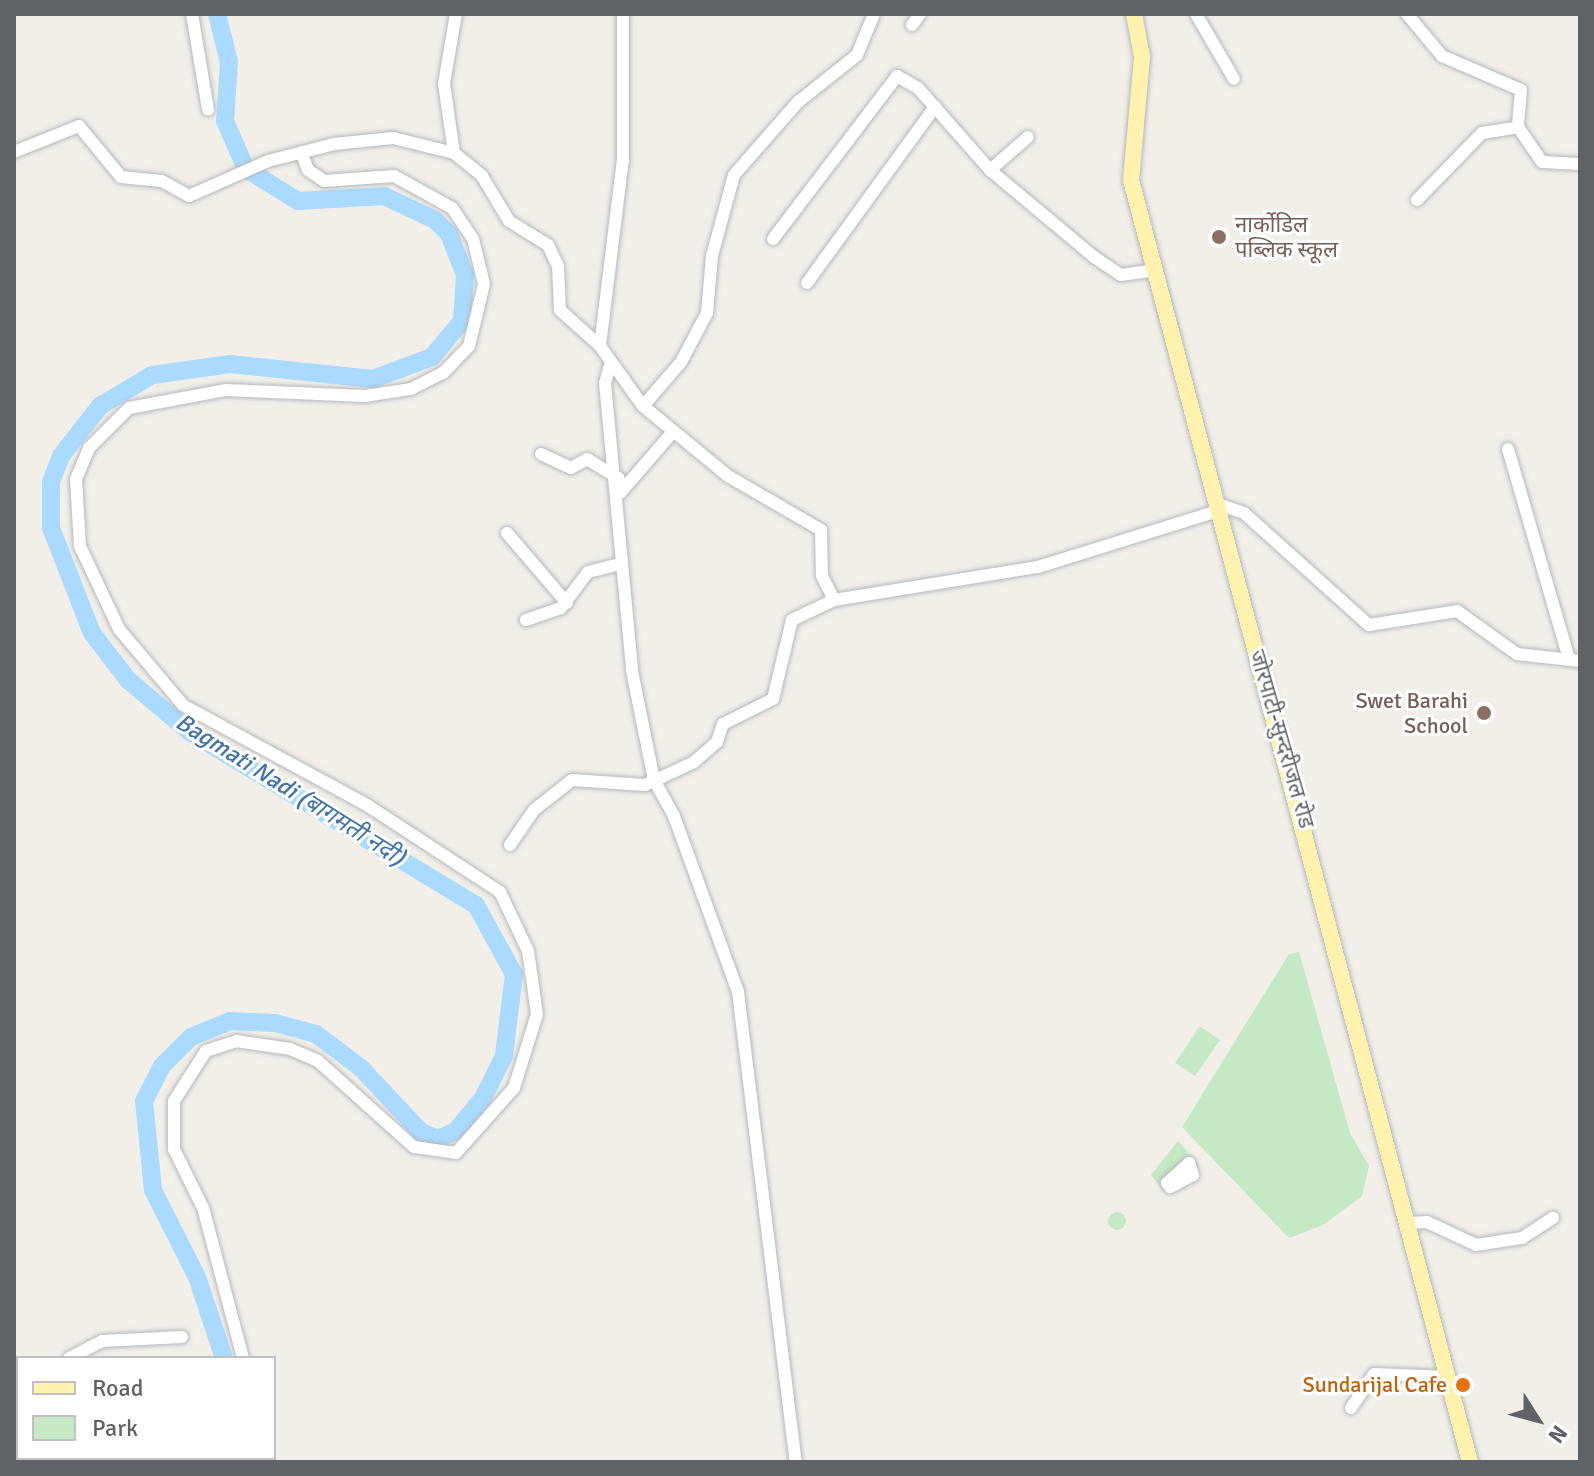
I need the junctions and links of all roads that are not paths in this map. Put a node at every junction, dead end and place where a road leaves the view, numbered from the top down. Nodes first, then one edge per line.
1 (192, 14) edge
2 (456, 14) edge
3 (623, 14) edge
4 (874, 14) edge
5 (1134, 14) edge
6 (1196, 14) edge
7 (1407, 14) edge
8 (1234, 79) dead end
9 (935, 107) junction
10 (208, 110) dead end
11 (1518, 127) junction
12 (1028, 137) dead end
13 (14, 152) edge
14 (301, 152) junction
15 (454, 153) junction
16 (1580, 164) edge
17 (990, 170) junction
18 (1417, 200) dead end
19 (773, 239) dead end
20 (1155, 270) junction
21 (807, 283) dead end
22 (600, 346) junction
23 (611, 362) junction
24 (643, 406) junction
25 (672, 433) junction
26 (1508, 449) dead end
27 (541, 454) dead end
28 (619, 478) junction
29 (620, 493) junction
30 (1217, 507) junction
31 (507, 533) dead end
32 (620, 564) junction
33 (834, 600) junction
34 (567, 603) junction
35 (526, 620) dead end
36 (1574, 658) edge
37 (655, 783) junction
38 (510, 845) dead end
39 (1553, 1218) dead end
40 (1409, 1223) junction
41 (182, 1337) dead end
42 (73, 1356) edge
43 (242, 1356) edge
44 (1449, 1377) junction
45 (1351, 1408) dead end
46 (796, 1462) edge
47 (1470, 1462) edge

1 - 10 street
2 - 15 street
3 - 22 street
4 - 24 street
5 - 20 main road, जोरपाटी-सुन्दरीजल रोड
6 - 8 street
7 - 11 street
9 - 17 street
9 - 19 street
9 - 21 street
11 - 16 street
11 - 18 street
12 - 17 street
13 - 14 street
14 - 15 street
14 - 43 street
15 - 22 street
17 - 20 street
20 - 30 main road, जोरपाटी-सुन्दरीजल रोड
22 - 23 street
23 - 24 street
23 - 28 street
24 - 25 street
25 - 29 street
25 - 33 street
26 - 36 street
27 - 28 street
28 - 29 street
29 - 32 street
30 - 33 street
30 - 36 street
30 - 40 main road, जोरपाटी-सुन्दरीजल रोड
31 - 34 street
32 - 34 street
32 - 37 street
33 - 37 street
34 - 35 street
37 - 38 street
37 - 46 street
39 - 40 street
40 - 44 main road, जोरपाटी-सुन्दरीजल रोड
41 - 42 street
44 - 45 street
44 - 47 main road, जोरपाटी-सुन्दरीजल रोड

